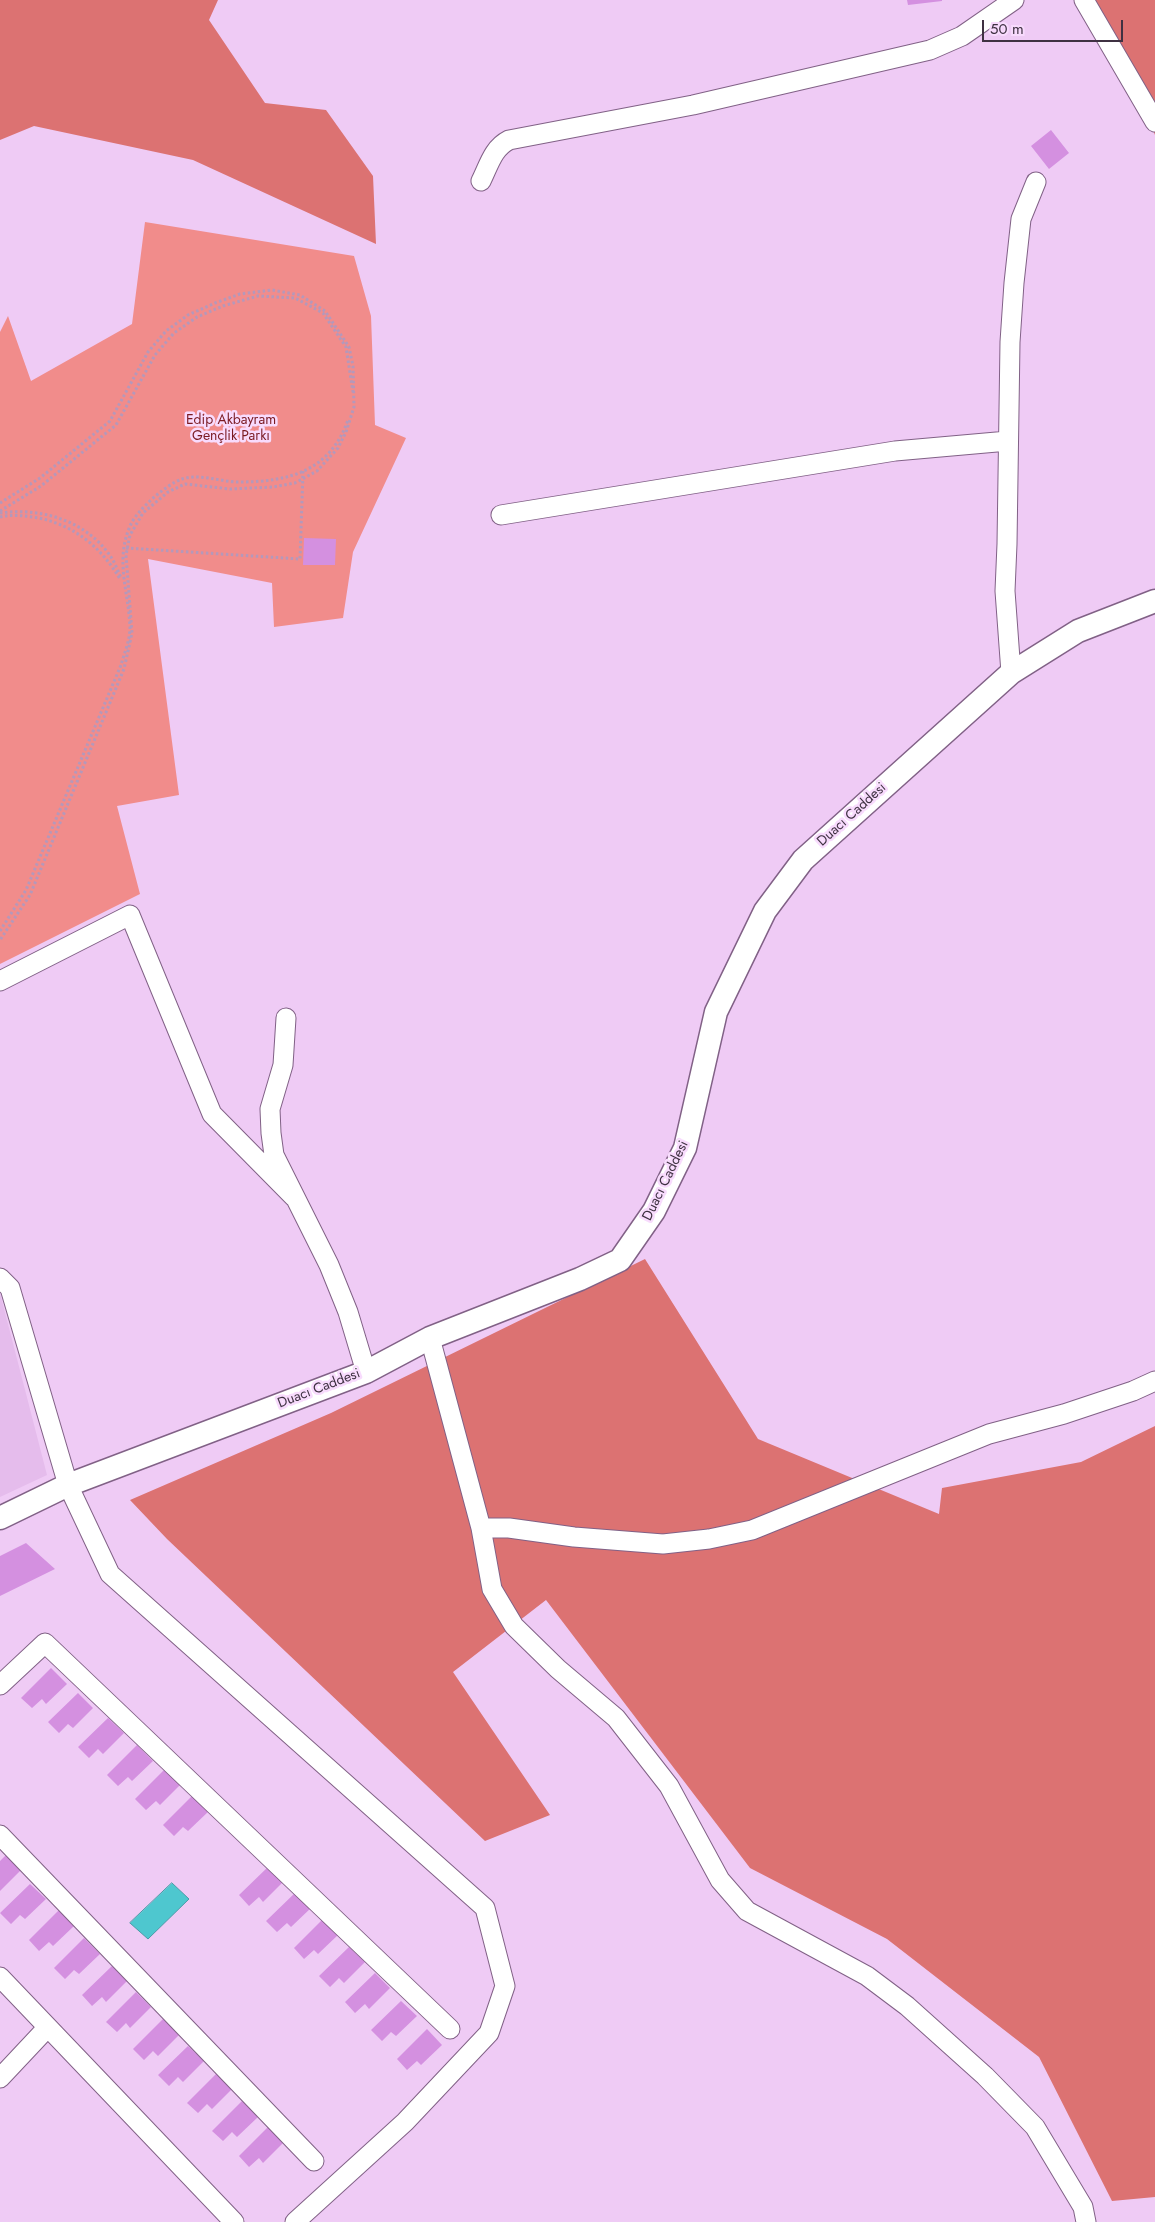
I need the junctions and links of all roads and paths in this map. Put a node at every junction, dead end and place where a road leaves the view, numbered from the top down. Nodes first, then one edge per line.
1 (1014, 0) edge
2 (1084, 0) edge
3 (1155, 122) edge
4 (481, 180) dead end
5 (1036, 182) dead end
6 (1008, 441) junction
7 (303, 471) junction
8 (303, 479) junction
9 (0, 503) edge
10 (0, 514) edge
11 (501, 515) dead end
12 (126, 548) junction
13 (123, 582) junction
14 (124, 586) junction
15 (128, 591) junction
16 (1155, 601) edge
17 (1011, 673) junction
18 (0, 930) edge
19 (0, 940) edge
20 (0, 981) edge
21 (286, 1018) dead end
22 (294, 1197) junction
23 (0, 1278) edge
24 (430, 1338) junction
25 (366, 1372) junction
26 (1155, 1381) edge
27 (68, 1485) junction
28 (0, 1518) edge
29 (481, 1528) junction
30 (0, 1685) edge
31 (0, 1835) edge
32 (0, 1976) edge
33 (47, 2028) junction
34 (450, 2028) dead end
35 (0, 2078) edge
36 (314, 2161) dead end
37 (234, 2222) edge
38 (295, 2222) edge
39 (1086, 2222) edge

1 - 4 street
2 - 3 street
5 - 6 street
6 - 11 street
6 - 17 street
7 - 8 path
7 - 10 path
7 - 12 path
8 - 9 path
8 - 12 path
8 - 12 path
10 - 13 path
10 - 14 path
12 - 13 path
12 - 15 path
13 - 14 path
13 - 15 path
14 - 18 path
15 - 19 path
16 - 17 street, Duacı Caddesi
17 - 24 street, Duacı Caddesi
20 - 22 street
21 - 22 street
22 - 25 street
23 - 27 street
24 - 25 street, Duacı Caddesi
24 - 29 street
25 - 27 street, Duacı Caddesi
26 - 29 street
27 - 28 street, Duacı Caddesi
27 - 38 street
29 - 39 street
30 - 34 street
31 - 36 street
32 - 33 street
33 - 35 street
33 - 37 street

